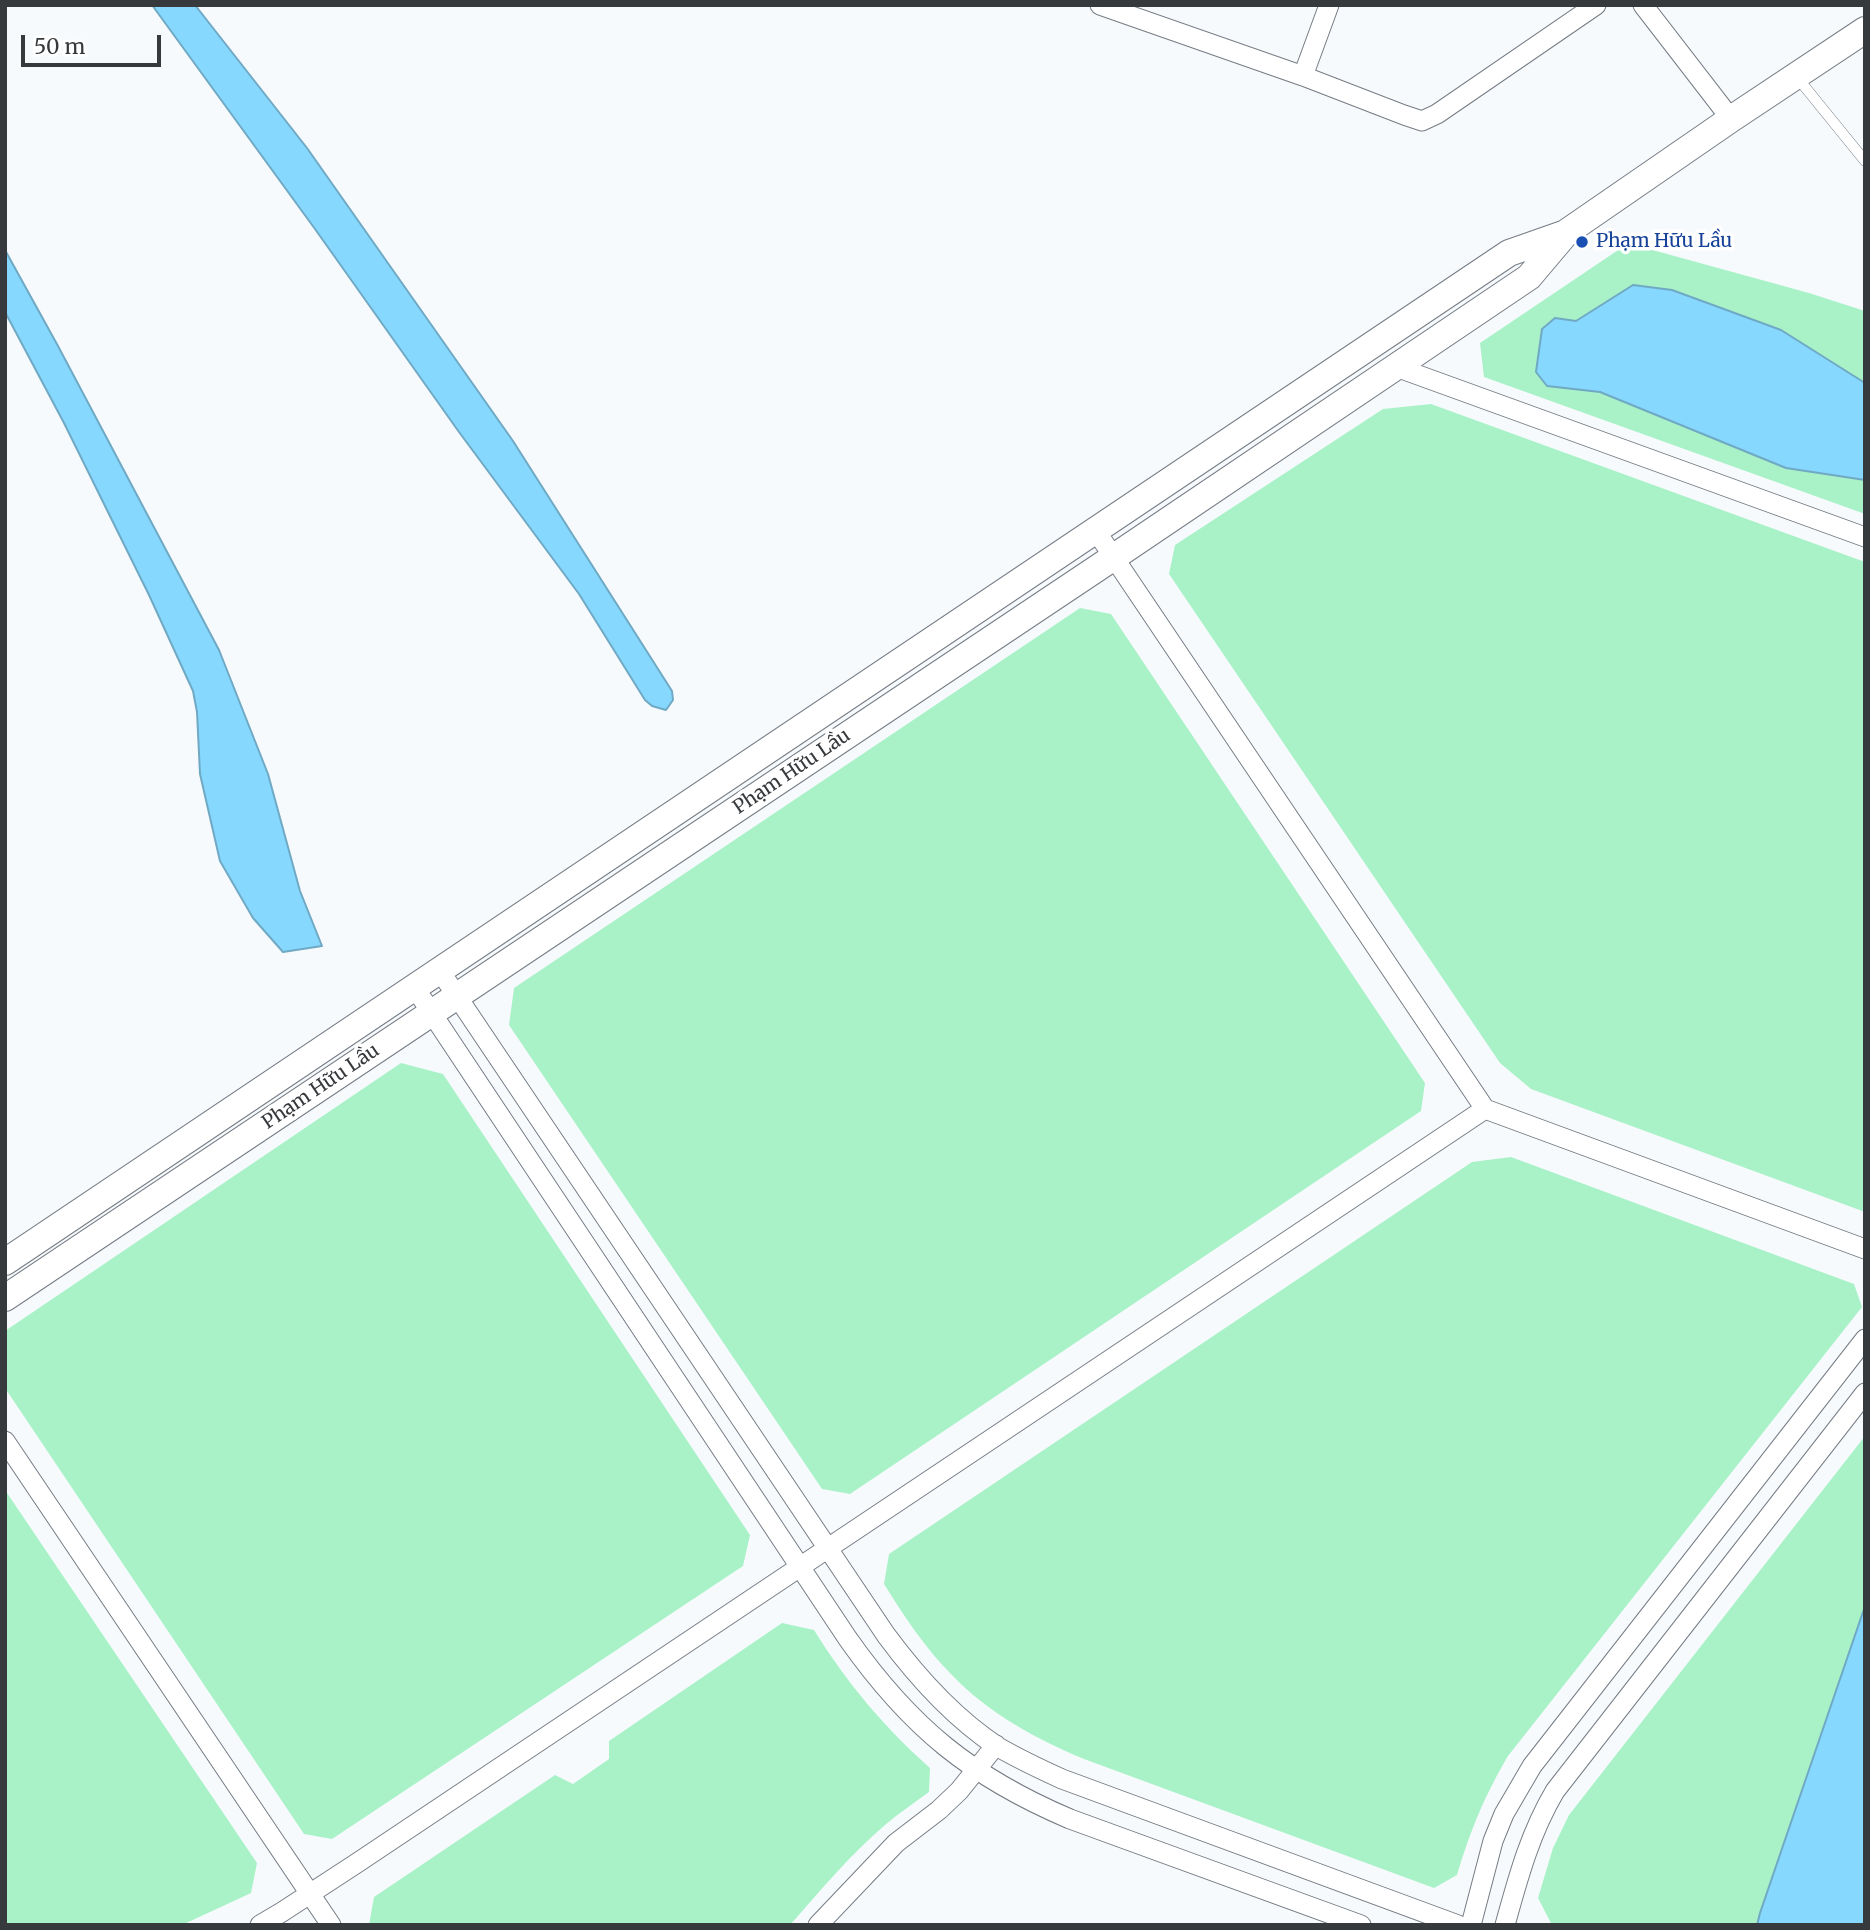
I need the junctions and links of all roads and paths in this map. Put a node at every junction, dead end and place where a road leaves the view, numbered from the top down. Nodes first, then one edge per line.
1 (1100, 5) edge
2 (1329, 5) edge
3 (1596, 5) edge
4 (1643, 5) edge
5 (1865, 30) edge
6 (1303, 76) junction
7 (1795, 76) junction
8 (1731, 120) junction
9 (1865, 161) edge
10 (1567, 232) junction
11 (1396, 367) junction
12 (1096, 531) junction
13 (1865, 537) edge
14 (1114, 557) junction
15 (440, 971) junction
16 (415, 988) junction
17 (458, 996) junction
18 (431, 1014) junction
19 (1485, 1110) junction
20 (1865, 1249) edge
21 (5, 1262) edge
22 (5, 1298) edge
23 (1865, 1339) edge
24 (1865, 1393) edge
25 (5, 1441) edge
26 (828, 1549) junction
27 (800, 1567) junction
28 (996, 1745) junction
29 (976, 1770) junction
30 (310, 1894) junction
31 (260, 1925) edge
32 (331, 1925) edge
33 (818, 1925) edge
34 (1361, 1925) edge
35 (1458, 1925) edge
36 (1471, 1925) edge
37 (1505, 1925) edge

1 - 6 street
2 - 6 street
3 - 6 street
4 - 8 street
5 - 7 main road, Phạm Hữu Lầu
7 - 8 main road, Phạm Hữu Lầu
7 - 9 lane
8 - 10 main road, Phạm Hữu Lầu
10 - 11 main road, Phạm Hữu Lầu
10 - 12 main road, Phạm Hữu Lầu
11 - 13 street
11 - 14 main road, Phạm Hữu Lầu
12 - 14 street
12 - 15 main road, Phạm Hữu Lầu
14 - 17 main road, Phạm Hữu Lầu
14 - 19 street
15 - 16 main road, Phạm Hữu Lầu
15 - 17 street
16 - 18 street
16 - 21 main road, Phạm Hữu Lầu
17 - 18 main road, Phạm Hữu Lầu
17 - 26 street
18 - 22 main road, Phạm Hữu Lầu
18 - 27 street
19 - 20 street
19 - 26 street
23 - 36 street
24 - 37 street
25 - 30 street
26 - 27 street
26 - 28 street
27 - 29 street
27 - 30 street
28 - 29 street
28 - 35 street
29 - 33 street
29 - 34 street
30 - 31 street
30 - 32 street

